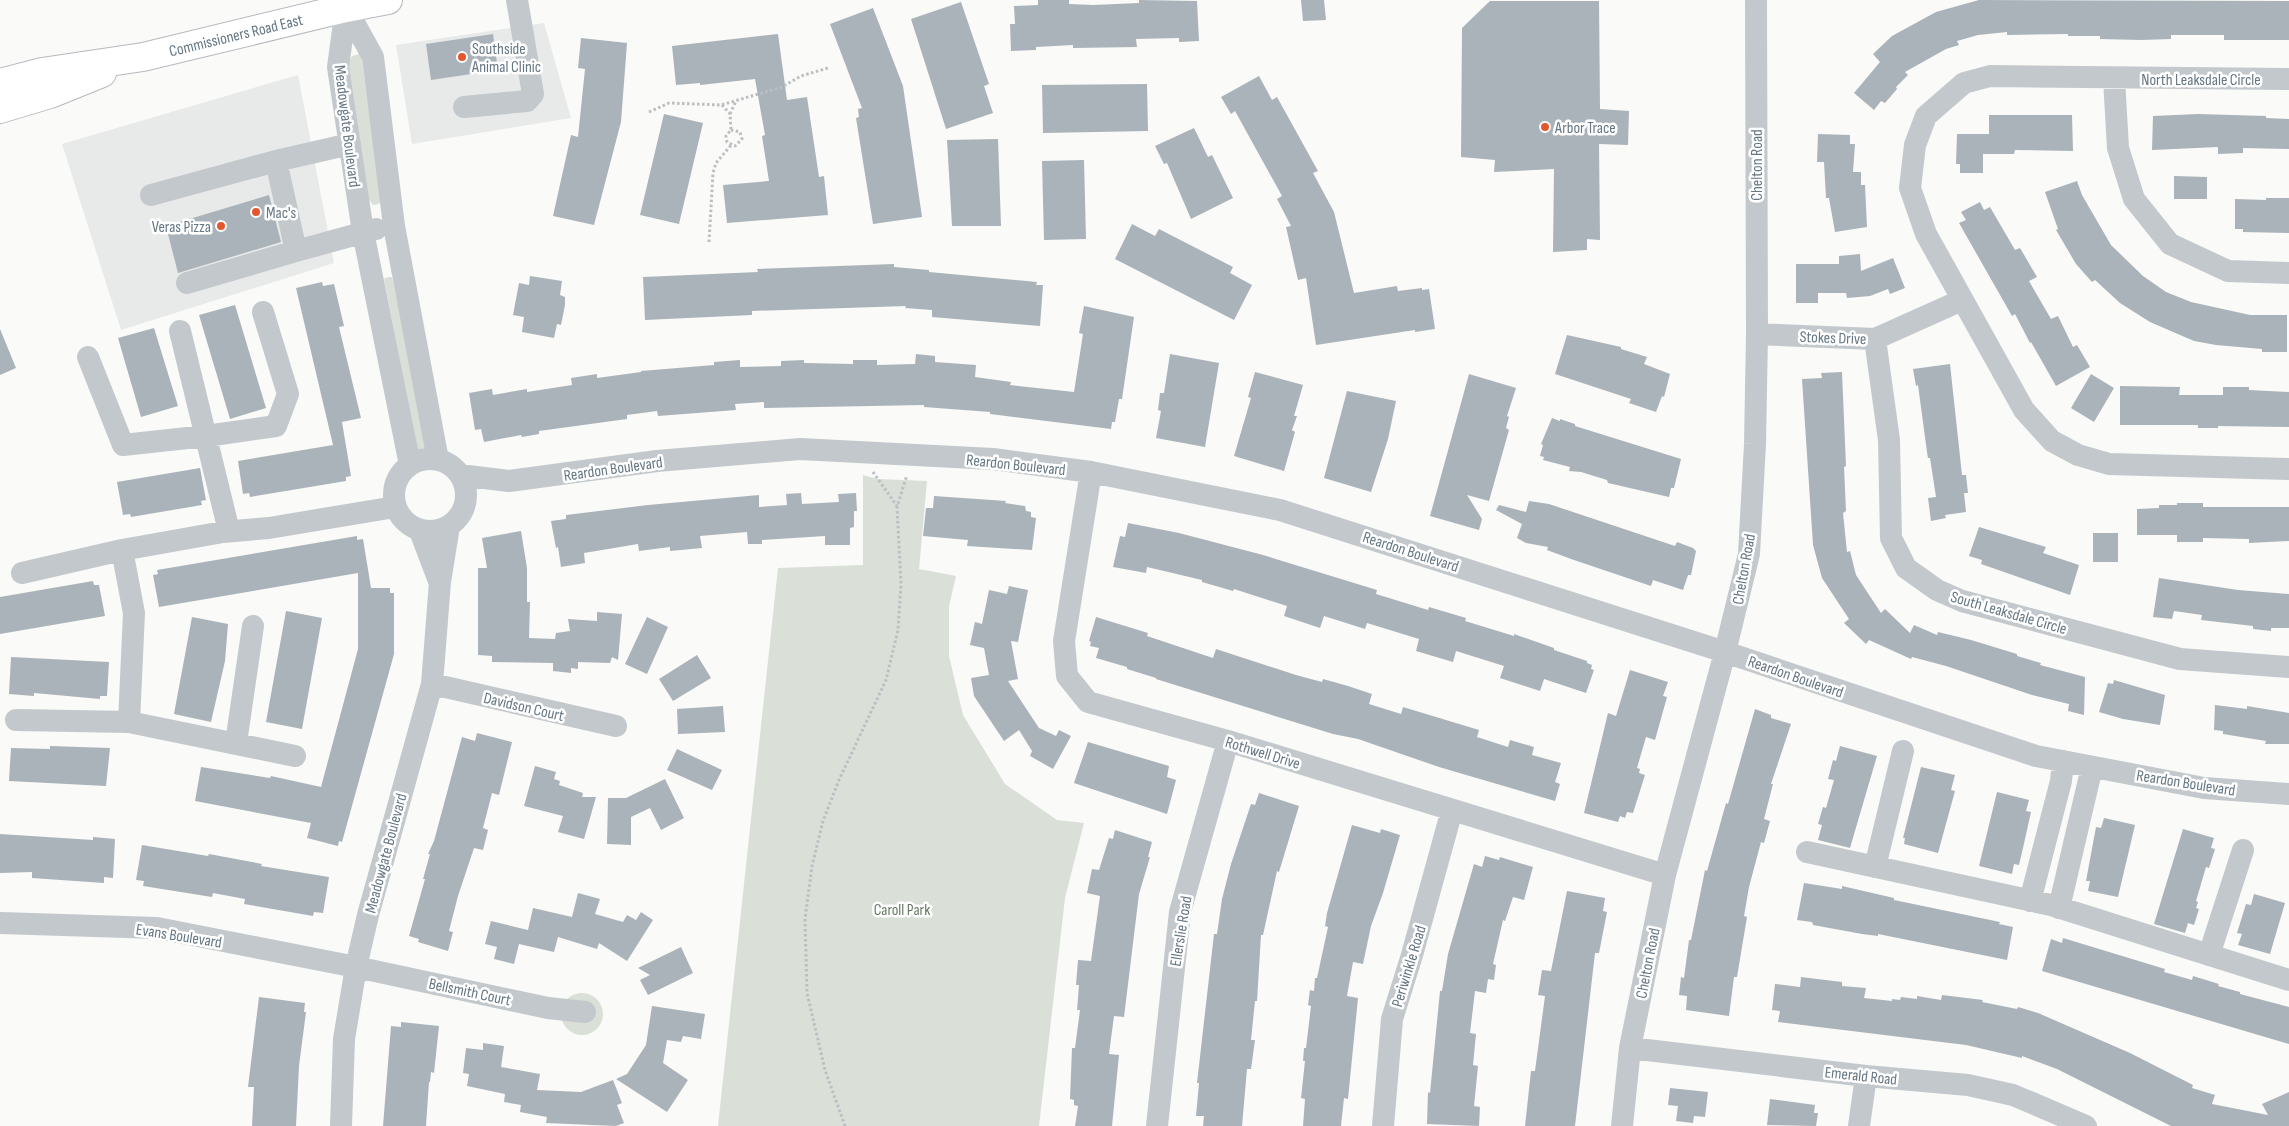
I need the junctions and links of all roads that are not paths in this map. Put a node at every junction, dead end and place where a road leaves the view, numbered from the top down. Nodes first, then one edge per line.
1 (388, 0) edge
2 (517, 0) edge
3 (1756, 0) edge
4 (346, 8) junction
5 (143, 57) junction
6 (2114, 78) junction
7 (2289, 79) edge
8 (0, 83) edge
9 (464, 107) dead end
10 (0, 109) edge
11 (350, 144) junction
12 (276, 161) junction
13 (151, 195) dead end
14 (394, 226) junction
15 (362, 232) junction
16 (296, 251) junction
17 (2289, 272) edge
18 (187, 283) dead end
19 (1962, 300) junction
20 (263, 312) dead end
21 (180, 331) dead end
22 (1757, 334) junction
23 (1874, 339) junction
24 (88, 357) dead end
25 (206, 436) junction
26 (438, 460) junction
27 (410, 465) junction
28 (2289, 469) edge
29 (1091, 472) junction
30 (460, 475) junction
31 (510, 482) junction
32 (465, 504) junction
33 (395, 507) junction
34 (449, 526) junction
35 (420, 530) junction
36 (230, 532) junction
37 (122, 550) junction
38 (22, 572) dead end
39 (440, 582) junction
40 (253, 626) dead end
41 (1725, 652) junction
42 (2289, 667) edge
43 (432, 684) junction
44 (16, 720) dead end
45 (129, 722) junction
46 (616, 726) dead end
47 (1228, 741) junction
48 (236, 744) junction
49 (1904, 750) dead end
50 (294, 756) dead end
51 (2063, 761) junction
52 (2092, 767) junction
53 (2289, 794) edge
54 (1452, 810) junction
55 (2243, 850) dead end
56 (1807, 852) dead end
57 (1875, 867) junction
58 (1665, 876) junction
59 (2030, 901) junction
60 (2059, 908) junction
61 (0, 923) edge
62 (2209, 955) junction
63 (356, 967) junction
64 (2289, 980) edge
65 (585, 1012) dead end
66 (1630, 1048) junction
67 (1866, 1076) junction
68 (341, 1126) edge
69 (1157, 1126) edge
70 (1383, 1126) edge
71 (1622, 1126) edge
72 (1860, 1126) edge
73 (2086, 1126) edge

1 - 4 main road, Commissioners Road East
2 - 9 street
3 - 22 street, Chelton Road
4 - 5 main road, Commissioners Road East
4 - 11 street, Meadowgate Boulevard
4 - 14 street, Meadowgate Boulevard
5 - 8 main road, Commissioners Road East
5 - 10 main road, Commissioners Road East
6 - 7 street, North Leaksdale Circle
6 - 17 street
6 - 19 street, North Leaksdale Circle
11 - 12 street
11 - 15 street, Meadowgate Boulevard
12 - 13 street
12 - 16 street
14 - 15 street
14 - 26 street, Meadowgate Boulevard
15 - 16 street
15 - 27 street, Meadowgate Boulevard
16 - 18 street
19 - 23 street, Stokes Drive
19 - 28 street
20 - 25 street
21 - 25 street
22 - 23 street, Stokes Drive
22 - 41 street, Chelton Road
23 - 42 street, South Leaksdale Circle
24 - 25 street
25 - 36 street
26 - 27 street
26 - 30 street
27 - 33 street
29 - 31 street, Reardon Boulevard
29 - 41 street, Reardon Boulevard
29 - 47 street, Rothwell Drive
30 - 31 street, Reardon Boulevard
30 - 32 street
31 - 32 street, Reardon Boulevard
32 - 34 street
33 - 35 street
33 - 36 street
34 - 35 street
34 - 39 street, Meadowgate Boulevard
35 - 39 street, Meadowgate Boulevard
36 - 37 street
37 - 38 street
37 - 45 street
39 - 43 street, Meadowgate Boulevard
40 - 48 street
41 - 51 street, Reardon Boulevard
41 - 58 street, Chelton Road
43 - 46 street, Davidson Court
43 - 63 street, Meadowgate Boulevard
44 - 45 street
45 - 48 street
47 - 54 street, Rothwell Drive
47 - 69 street, Ellerslie Road
48 - 50 street
49 - 57 street
51 - 52 street, Reardon Boulevard
51 - 59 street
52 - 53 street, Reardon Boulevard
52 - 60 street
54 - 58 street, Rothwell Drive
54 - 70 street, Periwinkle Road
55 - 62 street
56 - 57 street
57 - 59 street
58 - 66 street, Chelton Road
59 - 60 street
60 - 62 street
61 - 63 street, Evans Boulevard
62 - 64 street
63 - 65 street, Bellsmith Court
63 - 68 street, Meadowgate Boulevard
66 - 67 street, Emerald Road
66 - 71 street, Chelton Road
67 - 72 street
67 - 73 street, Emerald Road

